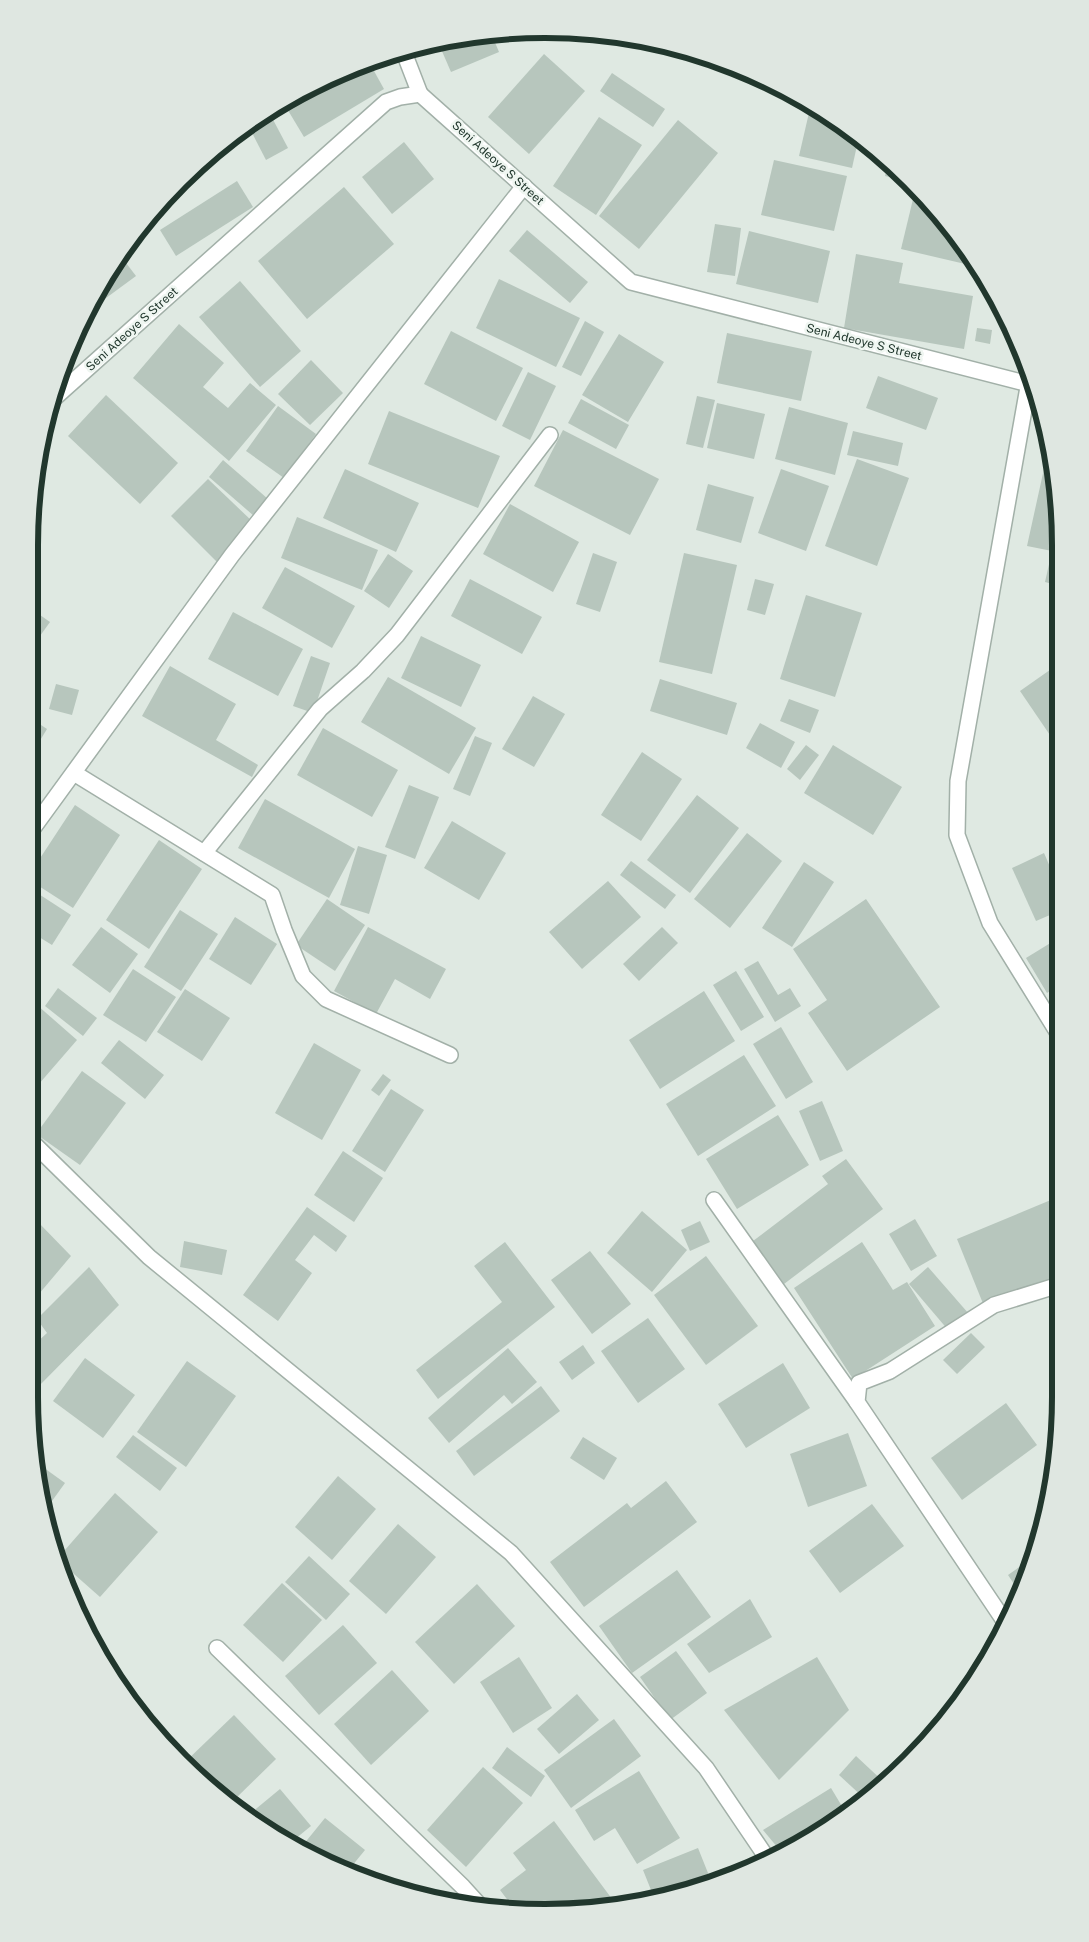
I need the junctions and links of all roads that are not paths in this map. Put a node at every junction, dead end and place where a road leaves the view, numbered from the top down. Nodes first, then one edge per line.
1 (406, 57) edge
2 (420, 94) junction
3 (524, 186) junction
4 (1023, 377) edge
5 (61, 392) edge
6 (1028, 392) edge
7 (550, 435) dead end
8 (74, 772) junction
9 (38, 821) edge
10 (204, 853) junction
11 (1052, 1023) edge
12 (450, 1055) dead end
13 (38, 1148) edge
14 (714, 1200) dead end
15 (1052, 1287) edge
16 (857, 1402) junction
17 (1001, 1617) edge
18 (217, 1648) dead end
19 (765, 1854) edge
20 (474, 1899) edge

1 - 2 street
2 - 3 street, Seni Adeoye S Street
2 - 5 street, Seni Adeoye S Street
3 - 4 street, Seni Adeoye S Street
3 - 8 street
6 - 11 street
7 - 10 street
8 - 9 street
8 - 10 street
10 - 12 street
13 - 19 street
14 - 16 street
15 - 16 street
16 - 17 street
18 - 20 street

